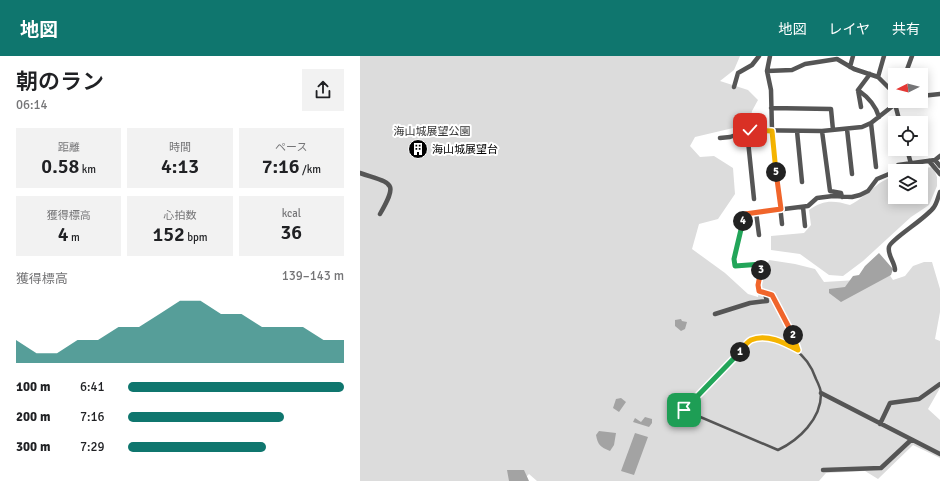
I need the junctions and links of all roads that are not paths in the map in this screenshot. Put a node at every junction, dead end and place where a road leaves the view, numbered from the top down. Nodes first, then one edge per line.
1 (759, 56) edge
2 (770, 56) edge
3 (854, 56) edge
4 (884, 56) edge
5 (912, 56) edge
6 (837, 58) edge
7 (850, 67) junction
8 (908, 68) edge
9 (766, 71) junction
10 (870, 74) junction
11 (878, 77) junction
12 (734, 87) dead end
13 (888, 87) edge
14 (858, 90) junction
15 (940, 94) edge
16 (928, 95) edge
17 (861, 107) dead end
18 (771, 108) junction
19 (890, 108) edge
20 (879, 117) junction
21 (871, 123) junction
22 (847, 129) junction
23 (833, 130) junction
24 (747, 131) junction
25 (772, 131) junction
26 (797, 131) junction
27 (822, 132) junction
28 (720, 138) dead end
29 (909, 156) edge
30 (940, 156) edge
31 (935, 160) junction
32 (929, 161) junction
33 (911, 164) joint
34 (876, 166) dead end
35 (940, 166) edge
36 (360, 173) edge
37 (852, 174) dead end
38 (888, 174) edge
39 (940, 174) edge
40 (802, 182) dead end
41 (940, 192) edge
42 (842, 196) junction
43 (754, 199) dead end
44 (803, 207) junction
45 (781, 209) junction
46 (756, 212) junction
47 (380, 214) dead end
48 (782, 224) dead end
49 (805, 226) dead end
50 (759, 235) dead end
51 (895, 270) dead end
52 (765, 294) junction
53 (715, 314) dead end
54 (798, 350) junction
55 (940, 384) edge
56 (821, 393) junction
57 (880, 424) junction
58 (911, 440) junction
59 (940, 454) edge
60 (823, 470) dead end

1 - 12 street
2 - 9 street
3 - 7 street
4 - 11 street
5 - 8 street
6 - 7 street
6 - 9 street
7 - 10 street
9 - 18 street
10 - 11 street
10 - 14 street
11 - 13 street
14 - 17 street
14 - 20 street
15 - 16 street
18 - 23 street
18 - 25 street
19 - 20 street
20 - 21 street
21 - 22 street
21 - 34 street
22 - 23 street
22 - 37 street
23 - 27 street
24 - 25 street
24 - 28 street
24 - 43 street
25 - 26 street
25 - 45 street
26 - 27 street
26 - 40 street
27 - 42 street
29 - 33 street
30 - 31 street
31 - 32 street
31 - 35 street
32 - 33 street
32 - 39 street
36 - 47 street
38 - 42 street
41 - 51 street
42 - 44 street
44 - 45 street
44 - 49 street
45 - 46 street
45 - 48 street
46 - 50 street
46 - 52 street
52 - 53 street
52 - 54 lane
54 - 56 lane
54 - 56 lane
55 - 57 street
56 - 57 street
57 - 58 street
58 - 59 street
58 - 60 street

